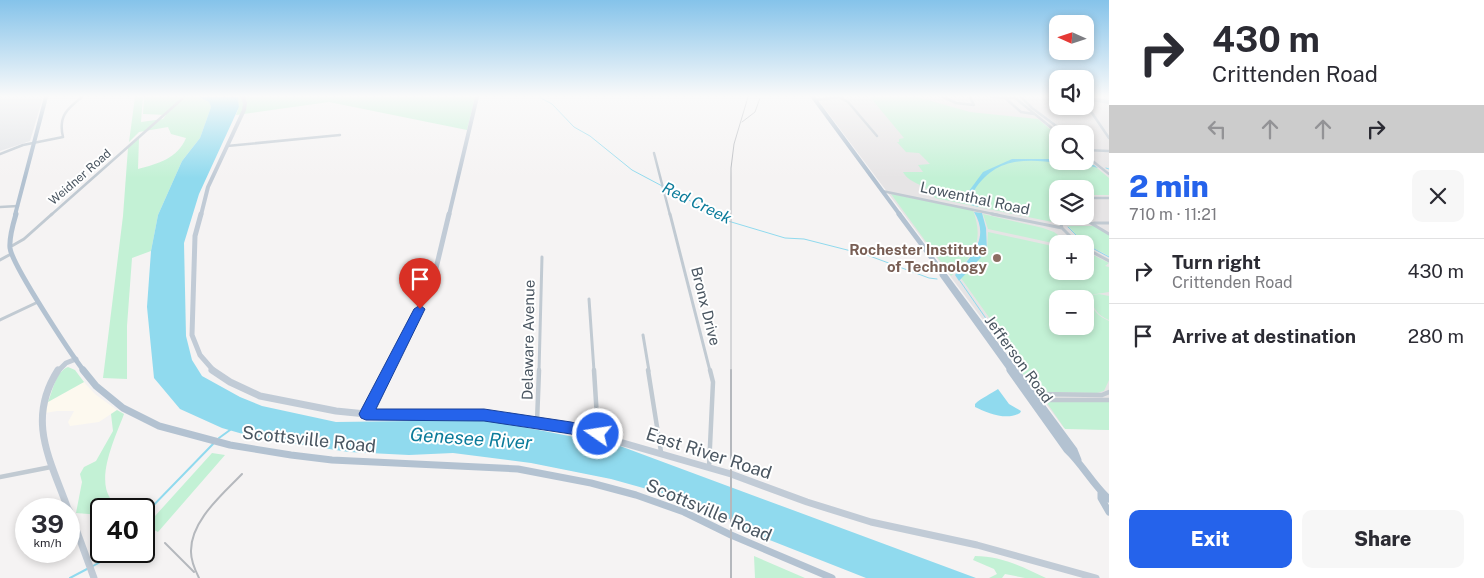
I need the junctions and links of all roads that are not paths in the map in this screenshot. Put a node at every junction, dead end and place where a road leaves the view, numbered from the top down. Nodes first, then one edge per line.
1 (39, 124) edge
2 (62, 124) edge
3 (156, 124) edge
4 (237, 124) edge
5 (471, 124) edge
6 (833, 124) edge
7 (867, 124) edge
8 (1097, 124) edge
9 (340, 135) dead end
10 (877, 136) dead end
11 (1109, 138) edge
12 (34, 142) junction
13 (227, 146) junction
14 (1094, 150) edge
15 (1109, 151) edge
16 (654, 153) dead end
17 (0, 154) edge
18 (1094, 162) edge
19 (1109, 174) edge
20 (882, 191) junction
21 (1094, 198) edge
22 (1109, 198) edge
23 (18, 206) junction
24 (0, 207) edge
25 (1094, 223) edge
26 (1109, 223) edge
27 (1094, 224) edge
28 (1060, 225) edge
29 (1062, 228) junction
30 (1109, 234) edge
31 (1069, 235) edge
32 (10, 247) junction
33 (1094, 253) edge
34 (11, 254) junction
35 (542, 257) dead end
36 (0, 260) edge
37 (1109, 262) edge
38 (589, 300) dead end
39 (40, 301) junction
40 (0, 320) edge
41 (643, 335) dead end
42 (76, 359) junction
43 (1109, 392) edge
44 (1032, 397) junction
45 (1109, 400) edge
46 (366, 414) junction
47 (537, 423) junction
48 (598, 434) junction
49 (661, 453) junction
50 (52, 466) junction
51 (709, 467) junction
52 (0, 477) edge
53 (1100, 492) junction
54 (64, 498) edge
55 (1109, 499) edge
56 (1109, 512) edge
57 (80, 541) edge
58 (93, 575) edge
59 (832, 578) edge
60 (1096, 578) edge

1 - 12 main road, Scottsville Road
2 - 12 street
3 - 32 street, Weidner Road
4 - 13 street, East River Road
5 - 46 street
6 - 20 main road, Jefferson Road
7 - 10 street
8 - 11 street
9 - 13 street
12 - 17 street
12 - 23 main road, Scottsville Road
13 - 46 street, East River Road
14 - 15 street
16 - 51 street, Bronx Drive
18 - 19 street
20 - 29 street, Lowenthal Road
20 - 44 main road, Jefferson Road
21 - 22 street
23 - 24 street
23 - 32 main road, Scottsville Road
25 - 26 street
27 - 30 street
28 - 29 street
29 - 31 street
32 - 34 main road, Scottsville Road
33 - 37 street
34 - 36 street
34 - 39 main road, Scottsville Road
35 - 47 street, Delaware Avenue
38 - 48 street
39 - 40 street
39 - 42 main road, Scottsville Road
41 - 49 street
42 - 50 street
42 - 59 main road, Scottsville Road
43 - 44 street
44 - 45 street
44 - 53 main road, Jefferson Road
46 - 47 street, East River Road
47 - 48 street, East River Road
48 - 49 street, East River Road
49 - 51 street, East River Road
50 - 52 street
50 - 54 street
51 - 60 street, East River Road
53 - 55 main road, Jefferson Road
53 - 56 main road, Jefferson Road
57 - 58 street

